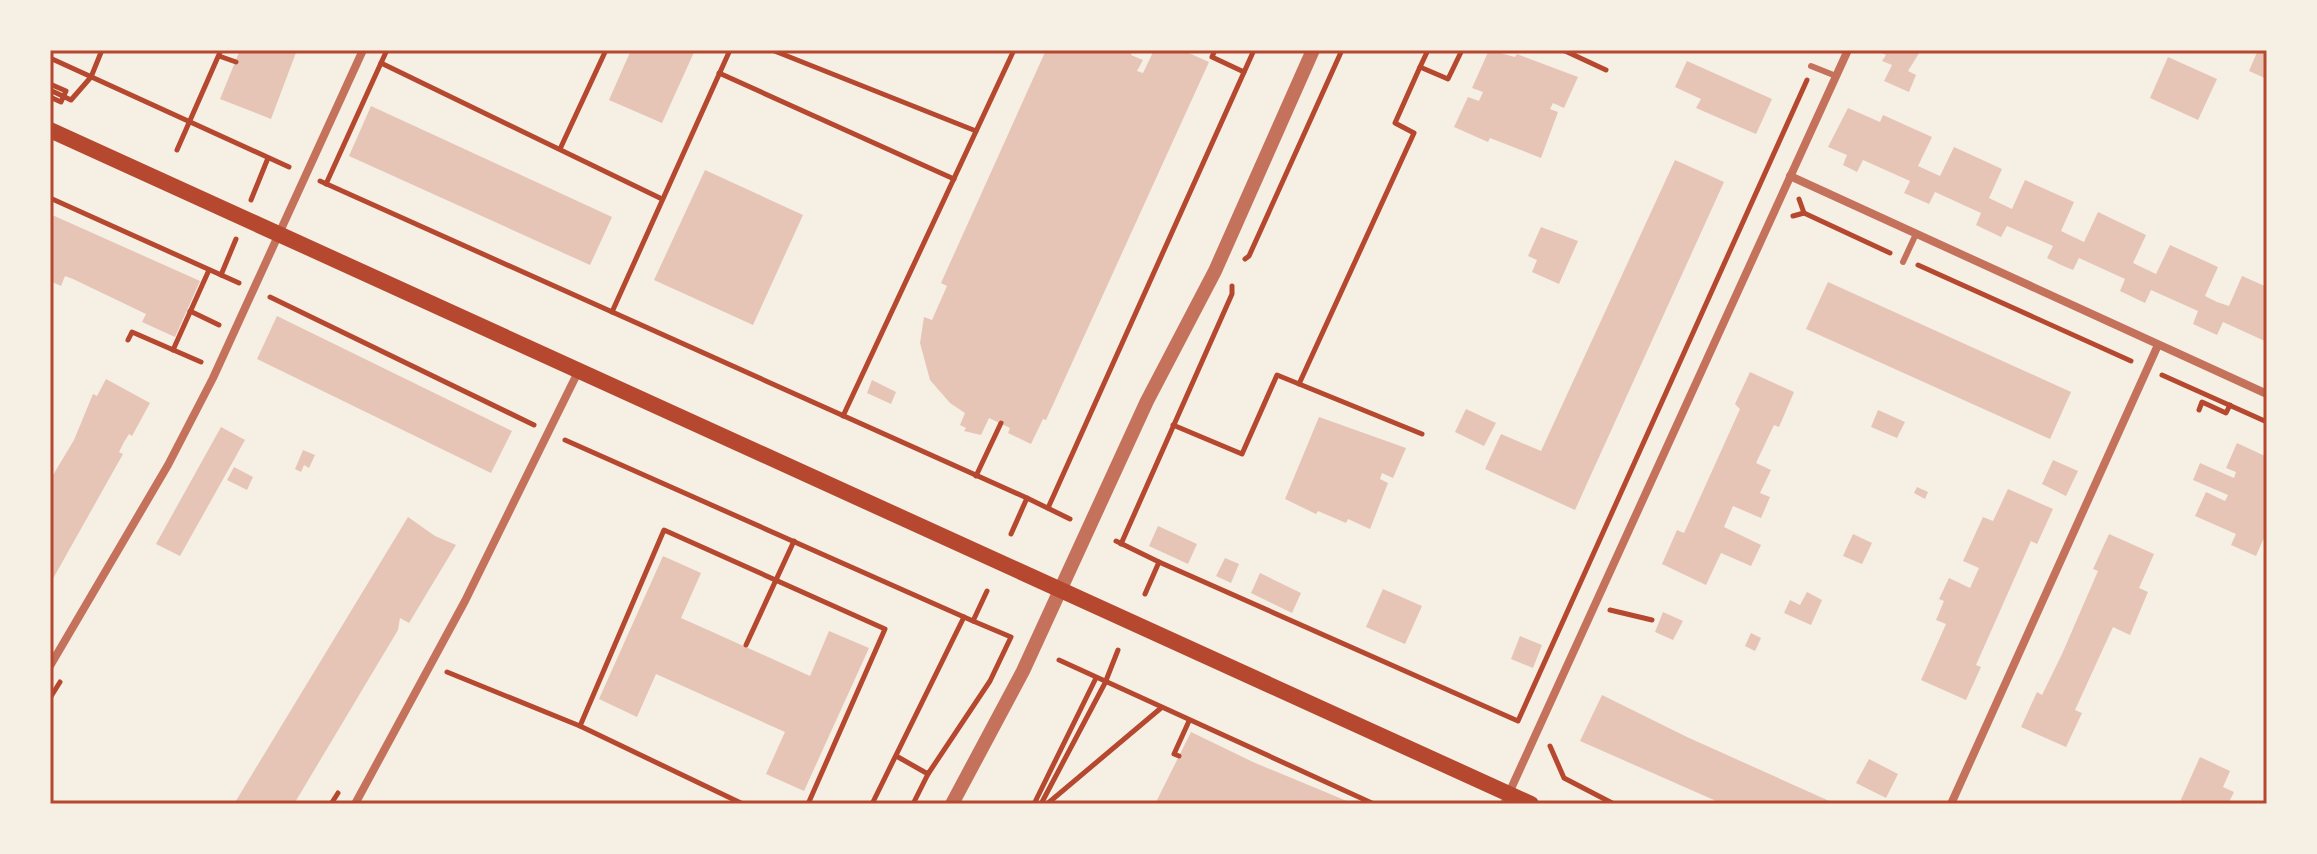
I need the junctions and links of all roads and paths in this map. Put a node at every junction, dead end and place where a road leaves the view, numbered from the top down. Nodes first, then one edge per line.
1 (102, 50) edge
2 (363, 50) edge
3 (387, 50) edge
4 (606, 50) edge
5 (730, 50) edge
6 (772, 50) edge
7 (1215, 50) edge
8 (1254, 50) edge
9 (1313, 50) edge
10 (1342, 50) edge
11 (1428, 50) edge
12 (1462, 50) edge
13 (1563, 50) edge
14 (1848, 50) edge
15 (1011, 51) edge
16 (220, 53) edge
17 (50, 58) edge
18 (236, 62) dead end
19 (381, 63) junction
20 (1812, 66) joint
21 (1420, 67) junction
22 (1606, 70) dead end
23 (1244, 72) junction
24 (719, 73) junction
25 (1836, 76) junction
26 (91, 77) junction
27 (50, 84) edge
28 (50, 90) edge
29 (64, 96) junction
30 (50, 97) edge
31 (190, 122) junction
32 (50, 130) edge
33 (976, 131) junction
34 (560, 149) junction
35 (177, 150) dead end
36 (306, 175) junction
37 (1790, 176) junction
38 (954, 179) junction
39 (326, 184) junction
40 (50, 198) edge
41 (662, 199) junction
42 (1804, 213) dead end
43 (1916, 234) junction
44 (280, 235) junction
45 (1243, 260) dead end
46 (1904, 260) junction
47 (209, 270) junction
48 (1237, 273) dead end
49 (256, 290) junction
50 (190, 311) junction
51 (612, 312) junction
52 (220, 325) dead end
53 (128, 340) dead end
54 (2158, 345) junction
55 (173, 350) junction
56 (201, 362) dead end
57 (2148, 369) junction
58 (578, 372) junction
59 (1299, 384) junction
60 (2267, 394) edge
61 (2230, 405) junction
62 (2199, 410) dead end
63 (843, 416) junction
64 (2267, 422) edge
65 (1001, 423) dead end
66 (1173, 425) junction
67 (549, 432) junction
68 (1422, 434) dead end
69 (976, 476) junction
70 (1027, 498) junction
71 (1048, 508) junction
72 (1070, 519) dead end
73 (1011, 534) dead end
74 (794, 541) junction
75 (1159, 562) junction
76 (776, 580) junction
77 (1062, 589) junction
78 (987, 591) dead end
79 (1145, 594) dead end
80 (1609, 610) dead end
81 (964, 617) junction
82 (1652, 620) dead end
83 (973, 621) junction
84 (746, 645) dead end
85 (1118, 650) dead end
86 (1059, 660) dead end
87 (50, 666) edge
88 (446, 672) dead end
89 (1096, 678) junction
90 (1105, 683) junction
91 (1161, 708) junction
92 (1189, 721) junction
93 (580, 726) junction
94 (1550, 736) dead end
95 (1179, 756) dead end
96 (898, 757) junction
97 (928, 774) junction
98 (1507, 799) edge
99 (355, 804) edge
100 (743, 804) edge
101 (808, 804) edge
102 (872, 804) edge
103 (913, 804) edge
104 (952, 804) edge
105 (1034, 804) edge
106 (1044, 804) edge
107 (1374, 804) edge
108 (1531, 804) edge
109 (1614, 804) edge
110 (1951, 804) edge

1 - 26 path
2 - 36 street
3 - 19 path
4 - 34 path
5 - 24 path
6 - 33 path
7 - 23 path
8 - 23 path
9 - 77 street
10 - 45 path
11 - 21 path
12 - 21 path
13 - 22 path
14 - 25 street
15 - 33 path
16 - 18 path
16 - 31 path
17 - 26 path
19 - 34 path
19 - 39 path
20 - 25 lane
20 - 75 path
21 - 59 path
23 - 71 path
24 - 38 path
24 - 41 path
25 - 37 street
26 - 29 path
26 - 31 path
27 - 29 path
28 - 29 path
29 - 30 path
31 - 35 path
31 - 36 path
32 - 44 main road
33 - 38 path
34 - 41 path
36 - 39 path
36 - 44 street
37 - 43 street
37 - 98 street
38 - 63 path
39 - 51 path
40 - 47 path
41 - 51 path
42 - 46 path
43 - 46 lane
43 - 54 street
44 - 49 street
44 - 58 main road
46 - 57 path
47 - 49 path
47 - 50 path
48 - 66 path
49 - 67 path
49 - 87 street
50 - 52 path
50 - 55 path
51 - 63 path
53 - 55 path
54 - 57 street
54 - 60 street
55 - 56 path
57 - 61 path
57 - 110 street
58 - 67 street
58 - 77 main road
59 - 66 path
59 - 68 path
61 - 62 path
61 - 64 path
63 - 69 path
65 - 69 path
66 - 75 path
67 - 74 path
67 - 99 street
69 - 70 path
70 - 71 path
70 - 73 path
71 - 72 path
74 - 76 path
74 - 81 path
75 - 79 path
76 - 84 path
76 - 93 path
76 - 101 path
77 - 98 main road
77 - 104 street
78 - 83 path
80 - 82 path
81 - 83 path
81 - 96 path
83 - 97 path
85 - 90 path
86 - 89 path
88 - 93 path
89 - 90 path
89 - 105 path
90 - 91 path
90 - 106 path
91 - 92 path
91 - 106 path
92 - 95 path
92 - 107 path
93 - 100 path
94 - 109 path
96 - 97 path
96 - 102 path
97 - 103 path
98 - 108 main road

